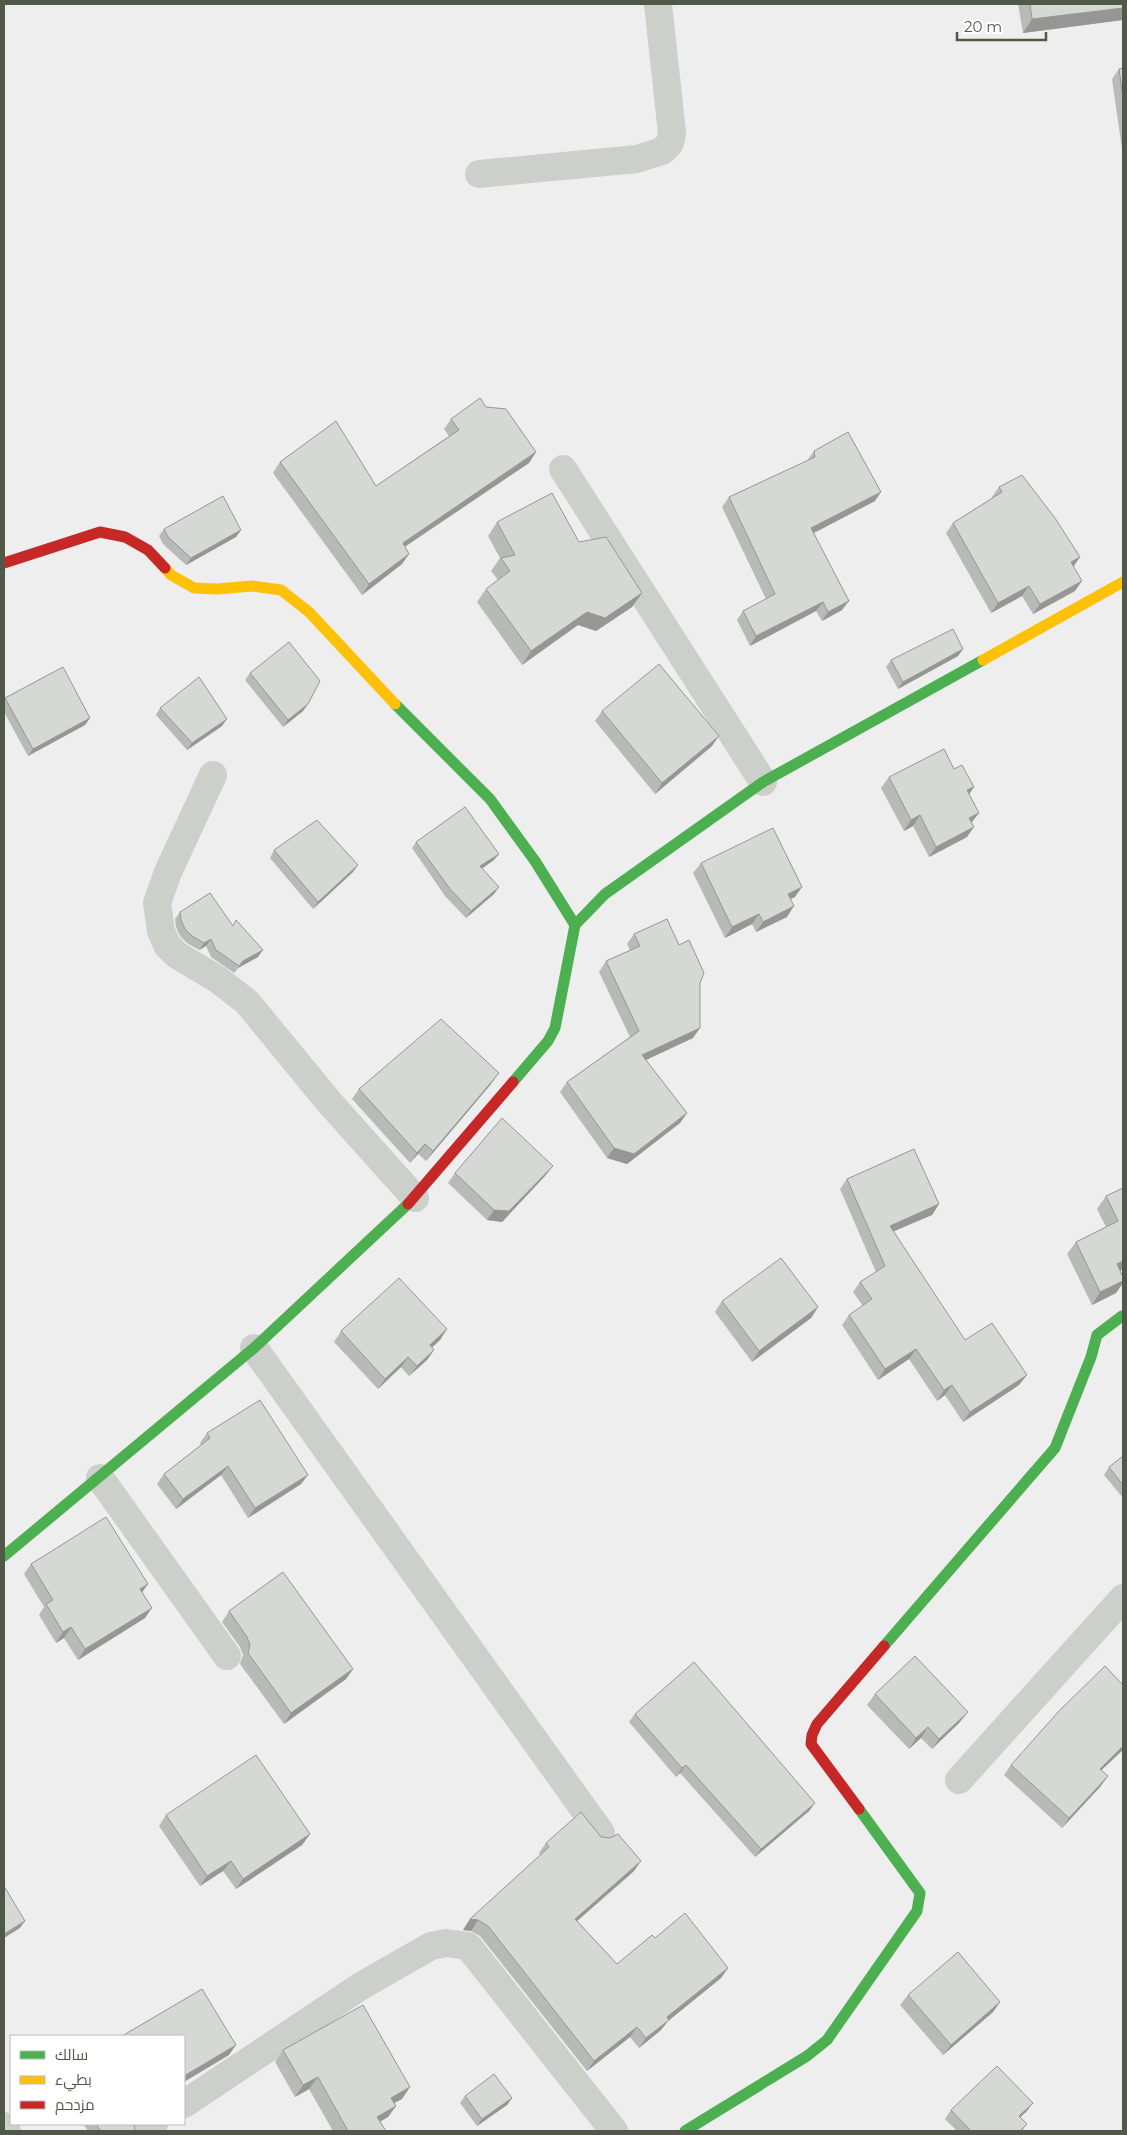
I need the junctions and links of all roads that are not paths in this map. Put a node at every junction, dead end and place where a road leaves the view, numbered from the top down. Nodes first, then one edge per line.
1 (658, 4) edge
2 (479, 174) dead end
3 (562, 469) dead end
4 (4, 563) edge
5 (1123, 582) edge
6 (213, 775) dead end
7 (763, 782) junction
8 (575, 925) junction
9 (415, 1198) junction
10 (1123, 1317) edge
11 (254, 1348) junction
12 (100, 1478) junction
13 (4, 1556) edge
14 (1123, 1598) edge
15 (227, 1656) dead end
16 (959, 1780) dead end
17 (601, 1833) edge
18 (185, 2103) edge
19 (4, 2126) edge
20 (8, 2131) edge
21 (614, 2131) edge
22 (685, 2131) edge

1 - 2 street
3 - 7 street
4 - 8 street
5 - 7 street
6 - 9 street
7 - 8 street
8 - 9 street
9 - 11 street
10 - 22 street
11 - 12 street
11 - 17 street
12 - 13 street
12 - 15 street
14 - 16 street
18 - 21 street
19 - 20 street

